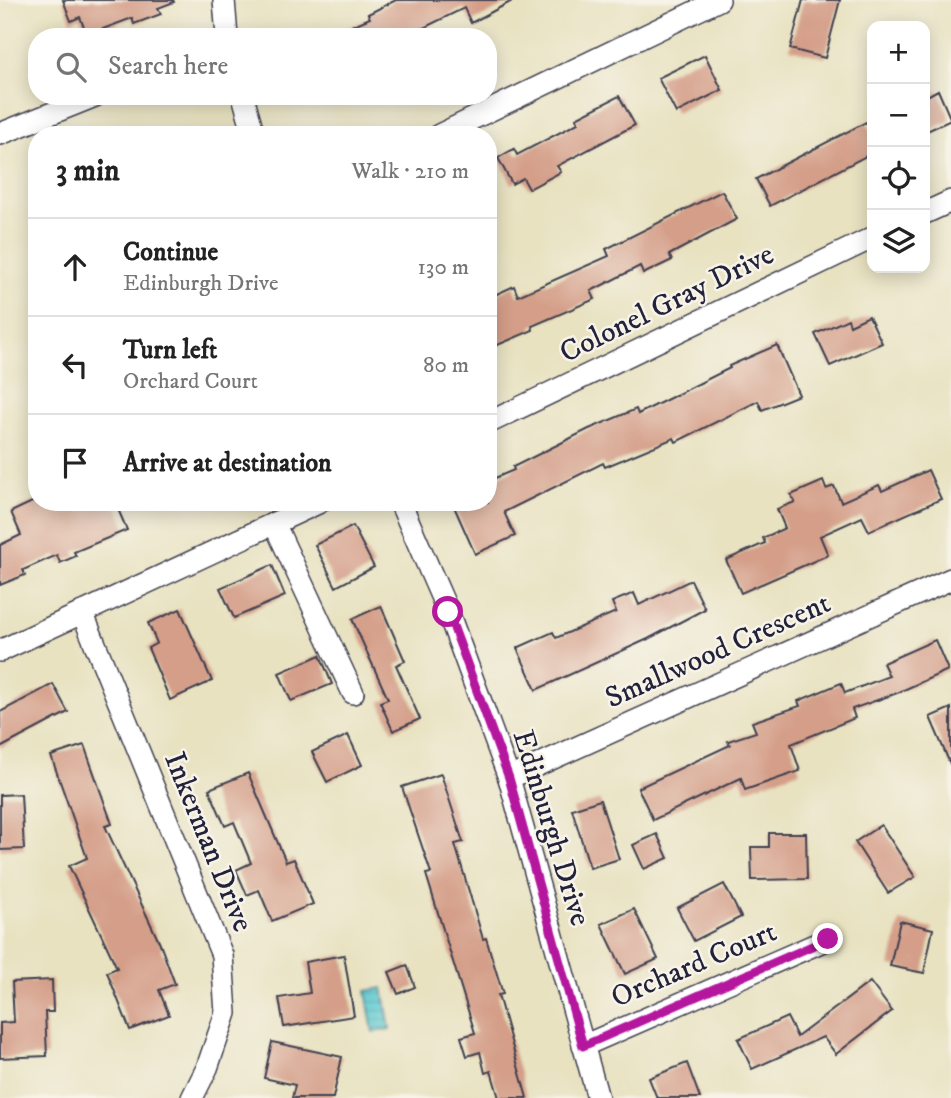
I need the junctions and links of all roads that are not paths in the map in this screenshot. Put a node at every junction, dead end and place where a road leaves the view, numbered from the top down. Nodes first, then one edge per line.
1 (224, 0) edge
2 (719, 0) edge
3 (227, 28) edge
4 (72, 105) edge
5 (246, 105) edge
6 (251, 126) edge
7 (458, 126) edge
8 (0, 134) edge
9 (951, 201) edge
10 (930, 211) edge
11 (867, 240) edge
12 (497, 419) edge
13 (300, 511) edge
14 (404, 511) edge
15 (274, 523) junction
16 (951, 579) edge
17 (82, 612) junction
18 (0, 651) edge
19 (353, 693) dead end
20 (509, 778) junction
21 (828, 939) dead end
22 (583, 1046) junction
23 (192, 1098) edge
24 (598, 1098) edge

1 - 3 street
2 - 7 street
4 - 8 street
5 - 6 street
9 - 10 street
11 - 12 street, Colonel Gray Drive
13 - 15 street
14 - 20 street, Edinburgh Drive
15 - 17 street
15 - 19 street
16 - 20 street, Smallwood Crescent
17 - 18 street
17 - 23 street, Inkerman Drive
20 - 22 street, Edinburgh Drive
21 - 22 street, Orchard Court
22 - 24 street, Edinburgh Drive

